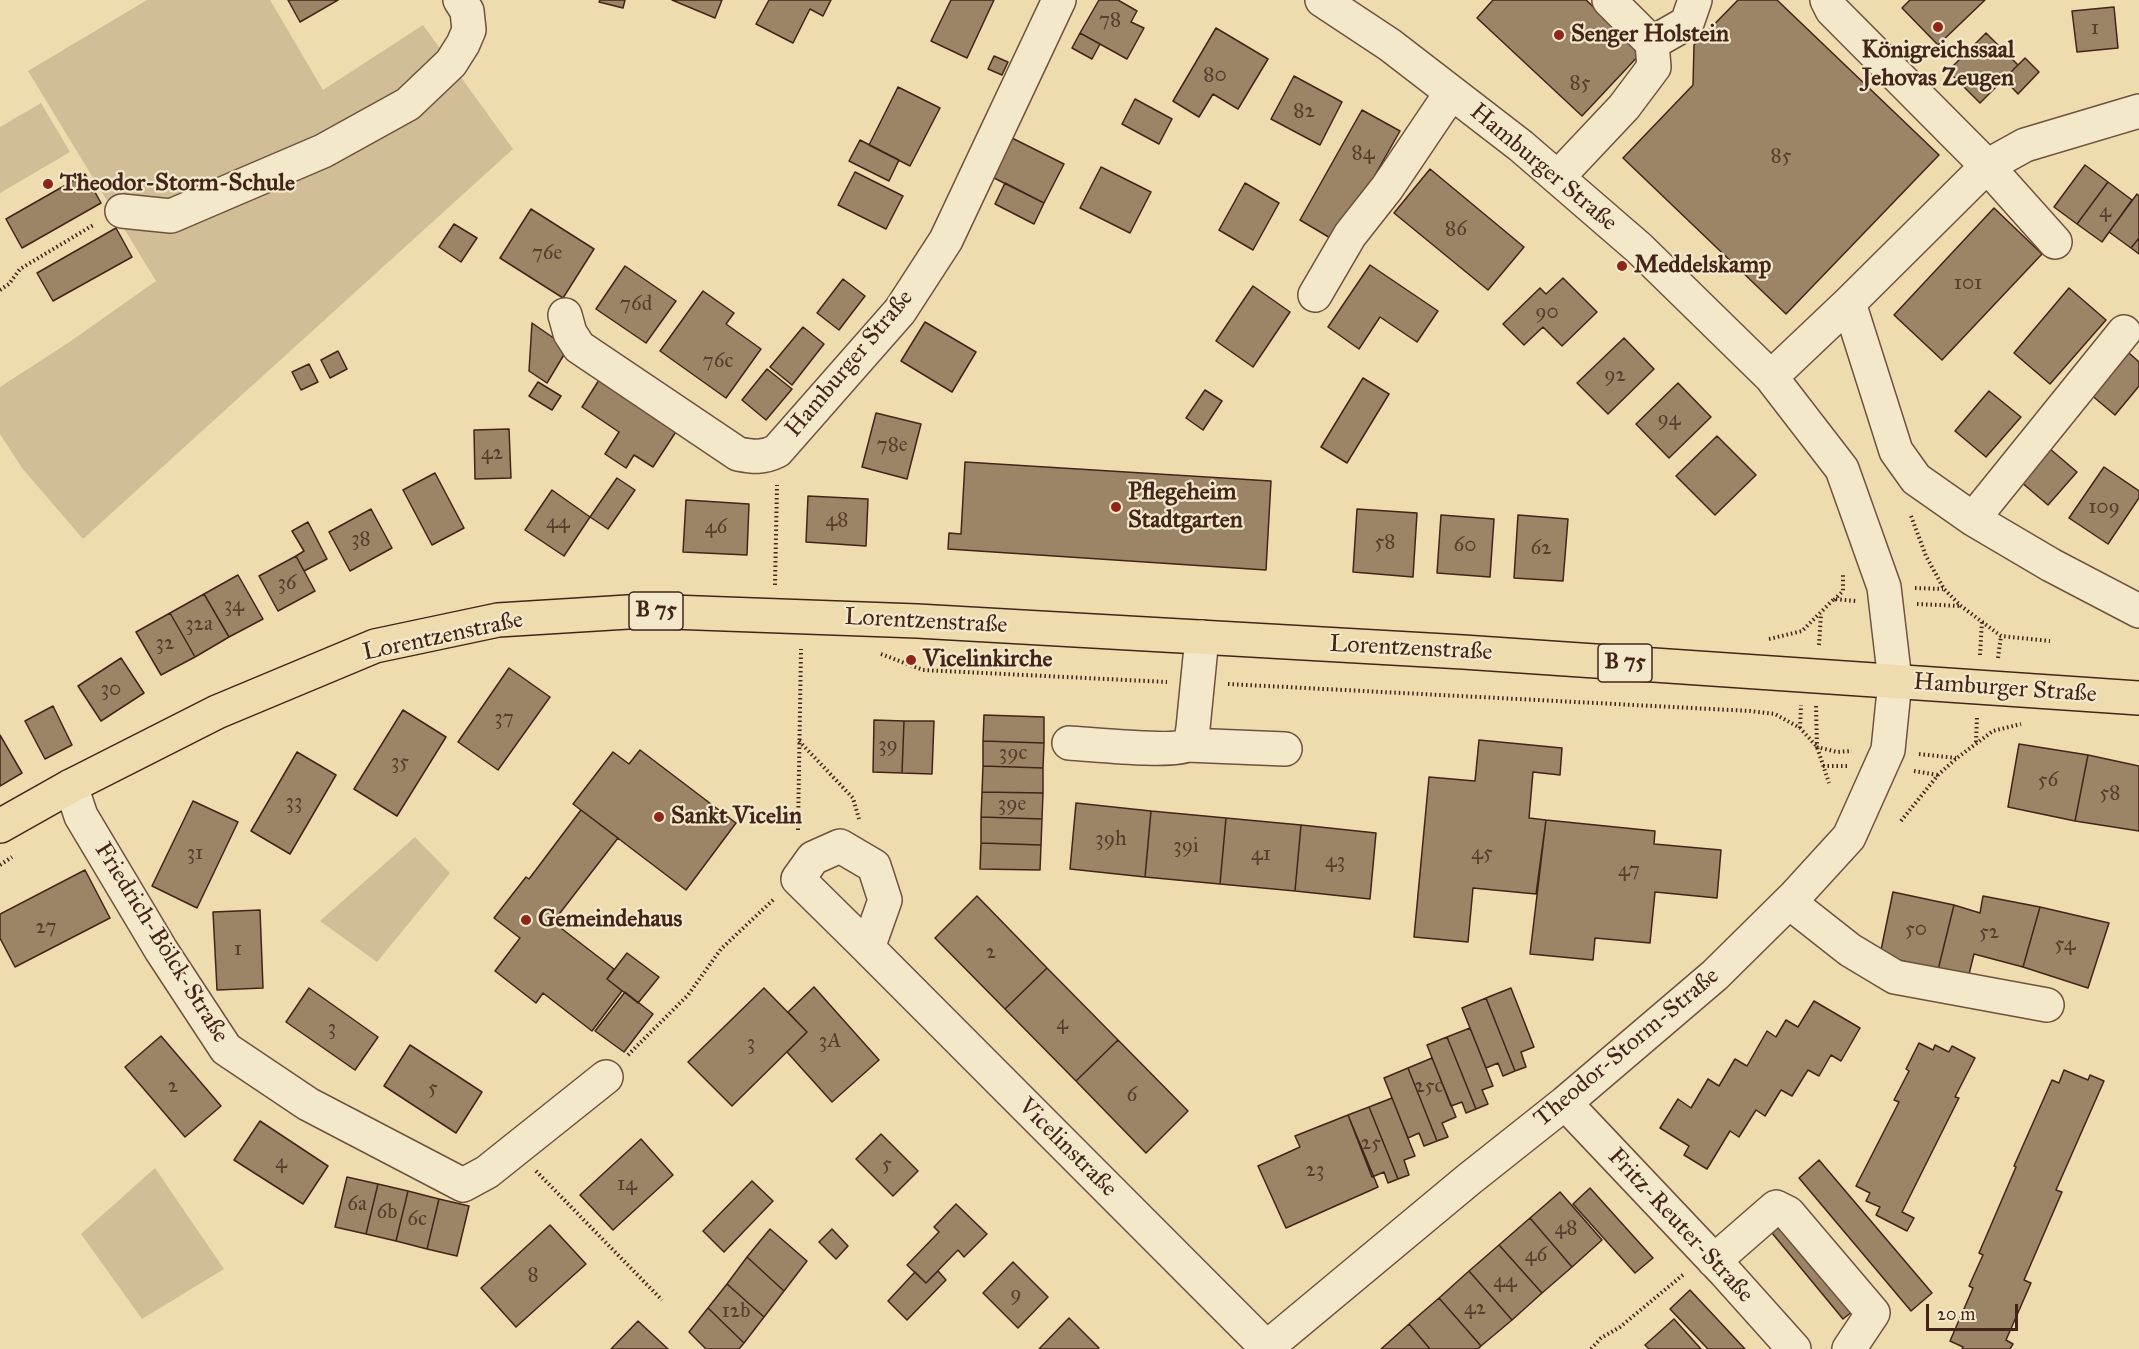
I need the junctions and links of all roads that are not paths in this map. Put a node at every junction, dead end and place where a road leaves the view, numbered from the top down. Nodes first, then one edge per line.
1 (460, 0) edge
2 (1059, 0) edge
3 (1322, 0) edge
4 (1609, 0) edge
5 (1695, 0) edge
6 (1827, 0) edge
7 (1652, 44) junction
8 (1451, 93) junction
9 (2139, 111) edge
10 (1987, 166) junction
11 (1557, 177) junction
12 (123, 211) road end
13 (2055, 242) dead end
14 (1315, 295) dead end
15 (1849, 303) junction
16 (565, 315) dead end
17 (2124, 332) dead end
18 (1771, 377) junction
19 (2055, 390) dead end
20 (1966, 514) junction
21 (2139, 611) edge
22 (1202, 637) junction
23 (1895, 681) junction
24 (2139, 698) edge
25 (1070, 743) dead end
26 (1187, 745) junction
27 (1285, 749) dead end
28 (71, 786) junction
29 (0, 826) edge
30 (1789, 902) junction
31 (868, 948) junction
32 (2047, 1005) dead end
33 (606, 1077) road end
34 (1565, 1103) junction
35 (1711, 1258) junction
36 (1266, 1348) edge
37 (1794, 1349) edge
38 (1849, 1349) edge

1 - 12 street
2 - 16 street, Hamburger Straße
3 - 8 street, Hamburger Straße
4 - 7 street
5 - 7 street
6 - 10 street
7 - 11 street
8 - 11 street, Hamburger Straße
8 - 14 street
9 - 10 street
10 - 13 street
10 - 15 street
11 - 18 street, Hamburger Straße
15 - 18 street
15 - 20 street
17 - 20 street
18 - 23 street, Hamburger Straße
19 - 20 street
20 - 21 street
22 - 23 main road, Lorentzenstraße / B 75
22 - 26 street
22 - 28 main road, Lorentzenstraße / B 75
23 - 24 main road, Hamburger Straße / B 75
23 - 30 street, Theodor-Storm-Straße
25 - 26 street
26 - 27 street
28 - 29 main road, Lorentzenstraße / B 75
28 - 33 street, Friedrich-Bölck-Straße
30 - 32 street
30 - 34 street, Theodor-Storm-Straße
31 - 31 street, Vicelinstraße
31 - 36 street, Vicelinstraße
34 - 35 street, Fritz-Reuter-Straße
34 - 36 street, Theodor-Storm-Straße
35 - 37 street, Fritz-Reuter-Straße
35 - 38 street

